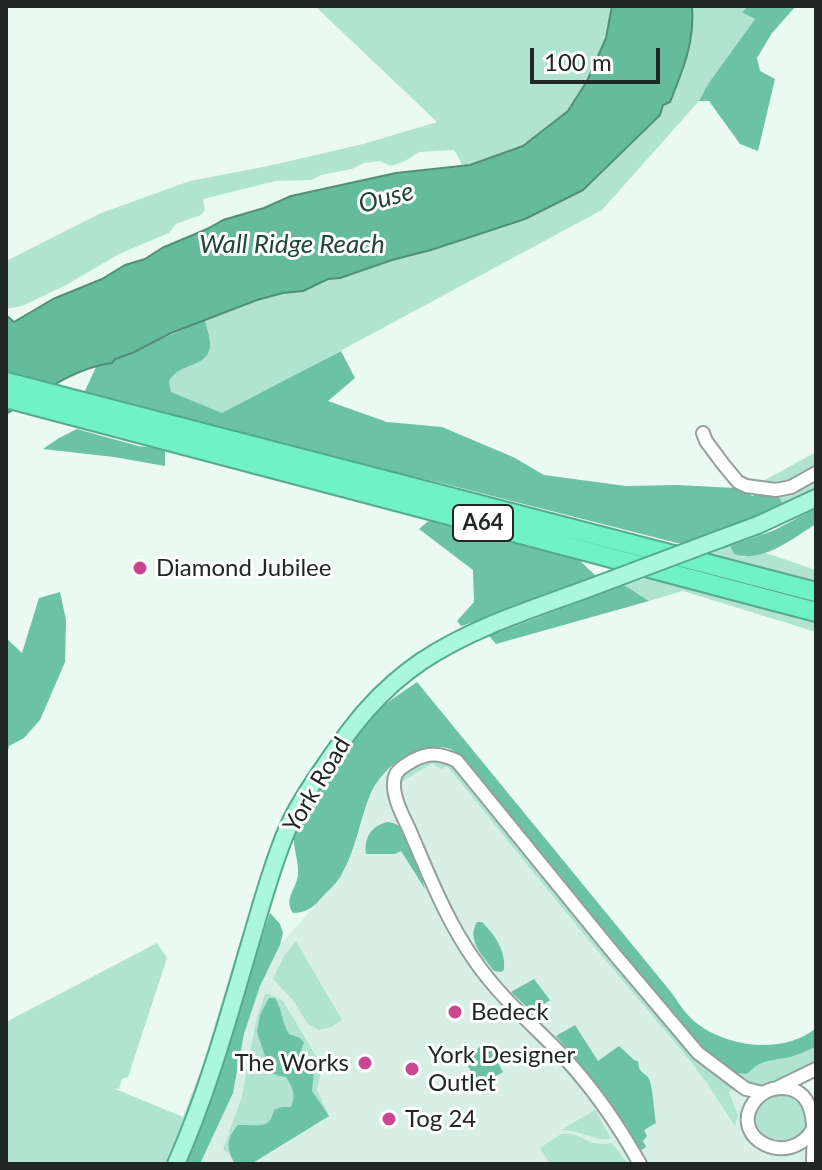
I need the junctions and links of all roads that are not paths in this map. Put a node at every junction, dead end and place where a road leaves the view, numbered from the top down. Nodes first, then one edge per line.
1 (6, 382) edge
2 (6, 398) edge
3 (152, 428) junction
4 (703, 433) dead end
5 (816, 473) edge
6 (816, 498) edge
7 (816, 592) edge
8 (816, 612) edge
9 (816, 1069) edge
10 (776, 1088) junction
11 (763, 1093) junction
12 (814, 1118) edge
13 (176, 1164) edge
14 (640, 1164) edge
15 (813, 1164) edge

1 - 3 highway, A64
2 - 3 highway, A64
3 - 7 highway, A64
3 - 8 highway, A64
4 - 5 street
6 - 13 main road, York Road, bridge
9 - 10 street
10 - 11 street
10 - 12 street
11 - 12 street
11 - 14 street
12 - 15 street

